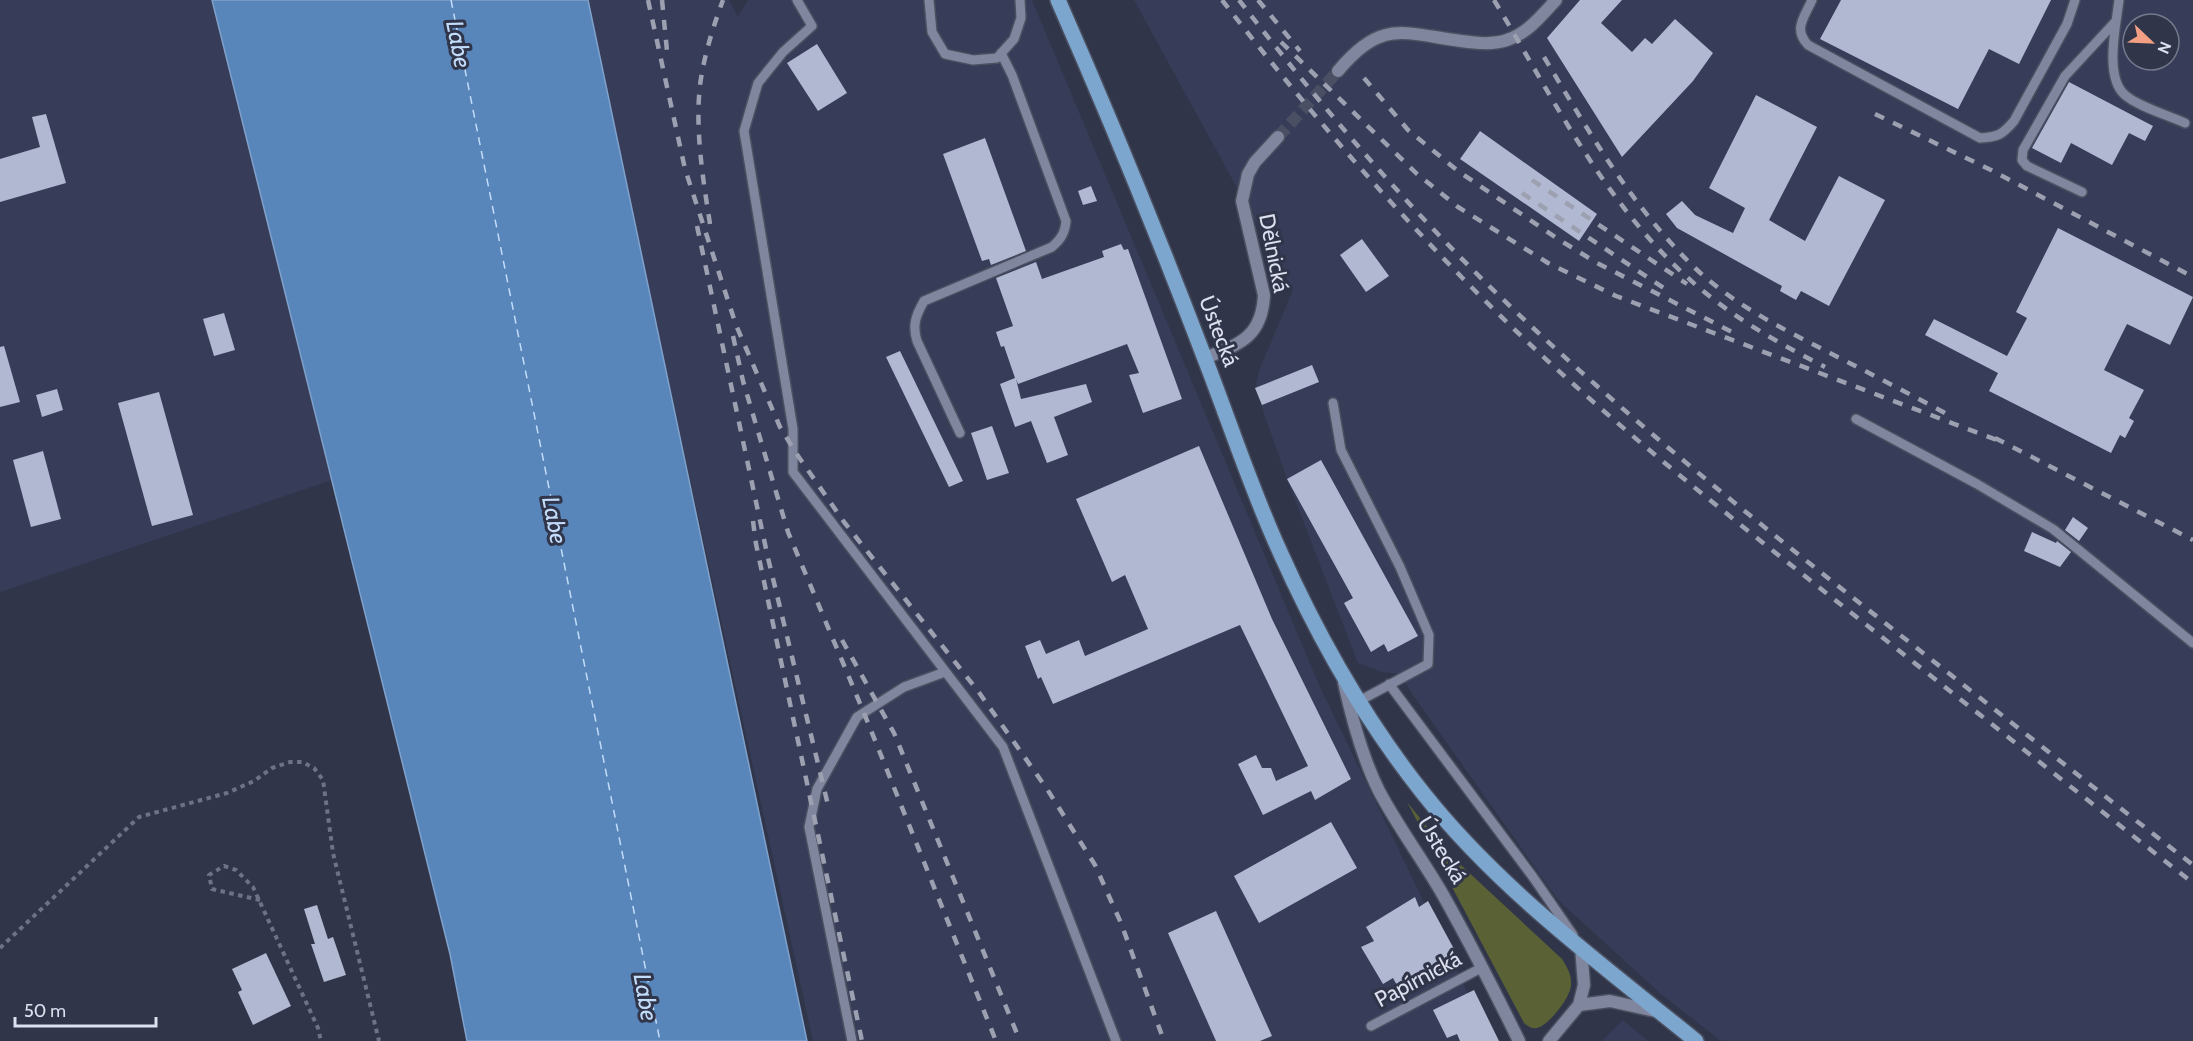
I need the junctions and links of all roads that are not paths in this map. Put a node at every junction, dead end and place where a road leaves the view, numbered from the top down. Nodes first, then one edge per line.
1 (797, 0) edge
2 (928, 0) edge
3 (1020, 0) edge
4 (1058, 0) edge
5 (1556, 0) edge
6 (1812, 0) edge
7 (2075, 0) edge
8 (2119, 0) edge
9 (2116, 21) junction
10 (1001, 53) junction
11 (1338, 71) tunnel mouth
12 (2185, 123) dead end
13 (1278, 137) tunnel mouth
14 (2082, 192) dead end
15 (1205, 358) junction
16 (1333, 403) dead end
17 (1856, 419) dead end
18 (960, 433) dead end
19 (2193, 643) edge
20 (945, 672) junction
21 (1342, 676) junction
22 (1389, 684) junction
23 (1359, 701) junction
24 (1581, 947) junction
25 (1483, 967) junction
26 (1579, 1005) junction
27 (1661, 1012) junction
28 (1371, 1026) dead end
29 (852, 1041) edge
30 (1116, 1041) edge
31 (1519, 1041) edge
32 (1549, 1041) edge
33 (1696, 1041) edge

1 - 20 lane
2 - 10 lane
3 - 10 lane
4 - 15 main road, Ústecká
5 - 11 street
6 - 7 lane
8 - 9 lane
9 - 12 lane
9 - 14 lane
10 - 18 lane
13 - 15 street, Dělnická
15 - 21 main road, Ústecká
16 - 22 lane
17 - 19 lane
20 - 29 lane
20 - 30 lane
21 - 23 main road, Ústecká
21 - 25 street, Ústecká
22 - 23 lane
22 - 24 lane
23 - 24 main road, Ústecká
24 - 26 street
24 - 27 main road, Ústecká
25 - 28 lane, Papírnická
25 - 31 street, Ústecká
26 - 27 street
26 - 32 street
27 - 33 main road, Ústecká

